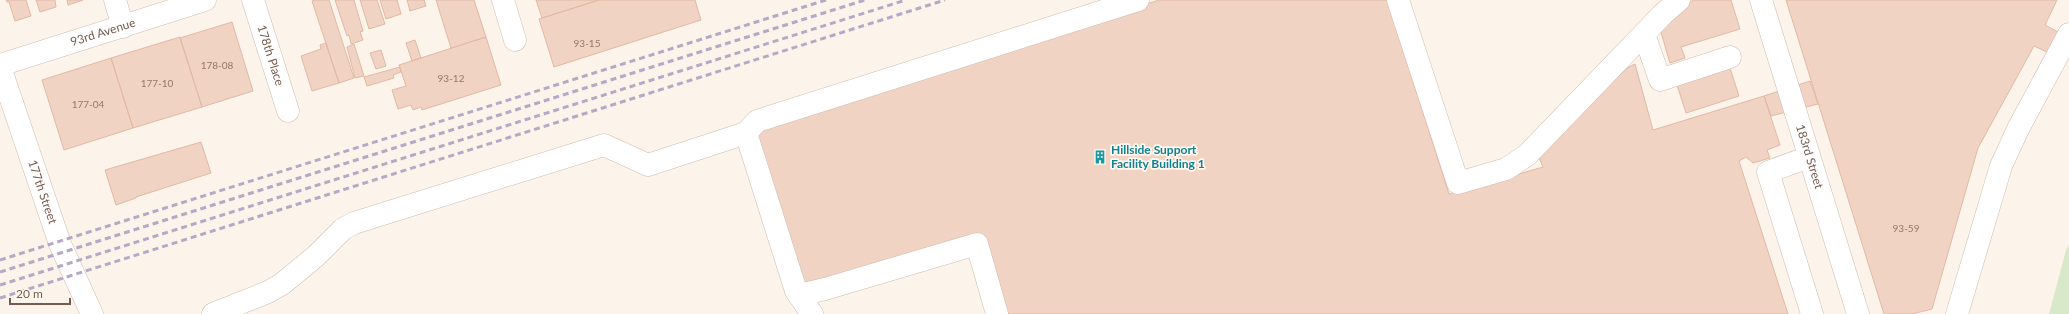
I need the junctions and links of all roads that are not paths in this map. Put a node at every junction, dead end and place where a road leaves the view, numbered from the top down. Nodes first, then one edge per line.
1 (115, 0) edge
2 (205, 0) edge
3 (253, 0) edge
4 (503, 0) edge
5 (1138, 0) edge
6 (1398, 0) edge
7 (1680, 0) edge
8 (1760, 0) edge
9 (123, 27) junction
10 (1644, 34) junction
11 (2069, 34) edge
12 (515, 40) dead end
13 (1730, 57) dead end
14 (0, 66) edge
15 (288, 111) dead end
16 (746, 133) junction
17 (1809, 157) junction
18 (799, 294) junction
19 (92, 314) edge
20 (213, 314) edge
21 (812, 314) edge
22 (997, 314) edge
23 (1812, 314) edge
24 (1858, 314) edge
25 (1957, 314) edge

1 - 9 street
2 - 9 street, 93rd Avenue
3 - 15 street, 178th Place
4 - 12 street
5 - 16 street
6 - 10 street
7 - 10 street
8 - 17 street, 183rd Street
9 - 14 street, 93rd Avenue
10 - 13 street
11 - 25 street
14 - 19 street, 177th Street
16 - 18 street
16 - 20 street
17 - 23 street
17 - 24 street, 183rd Street
18 - 21 street
18 - 22 street

